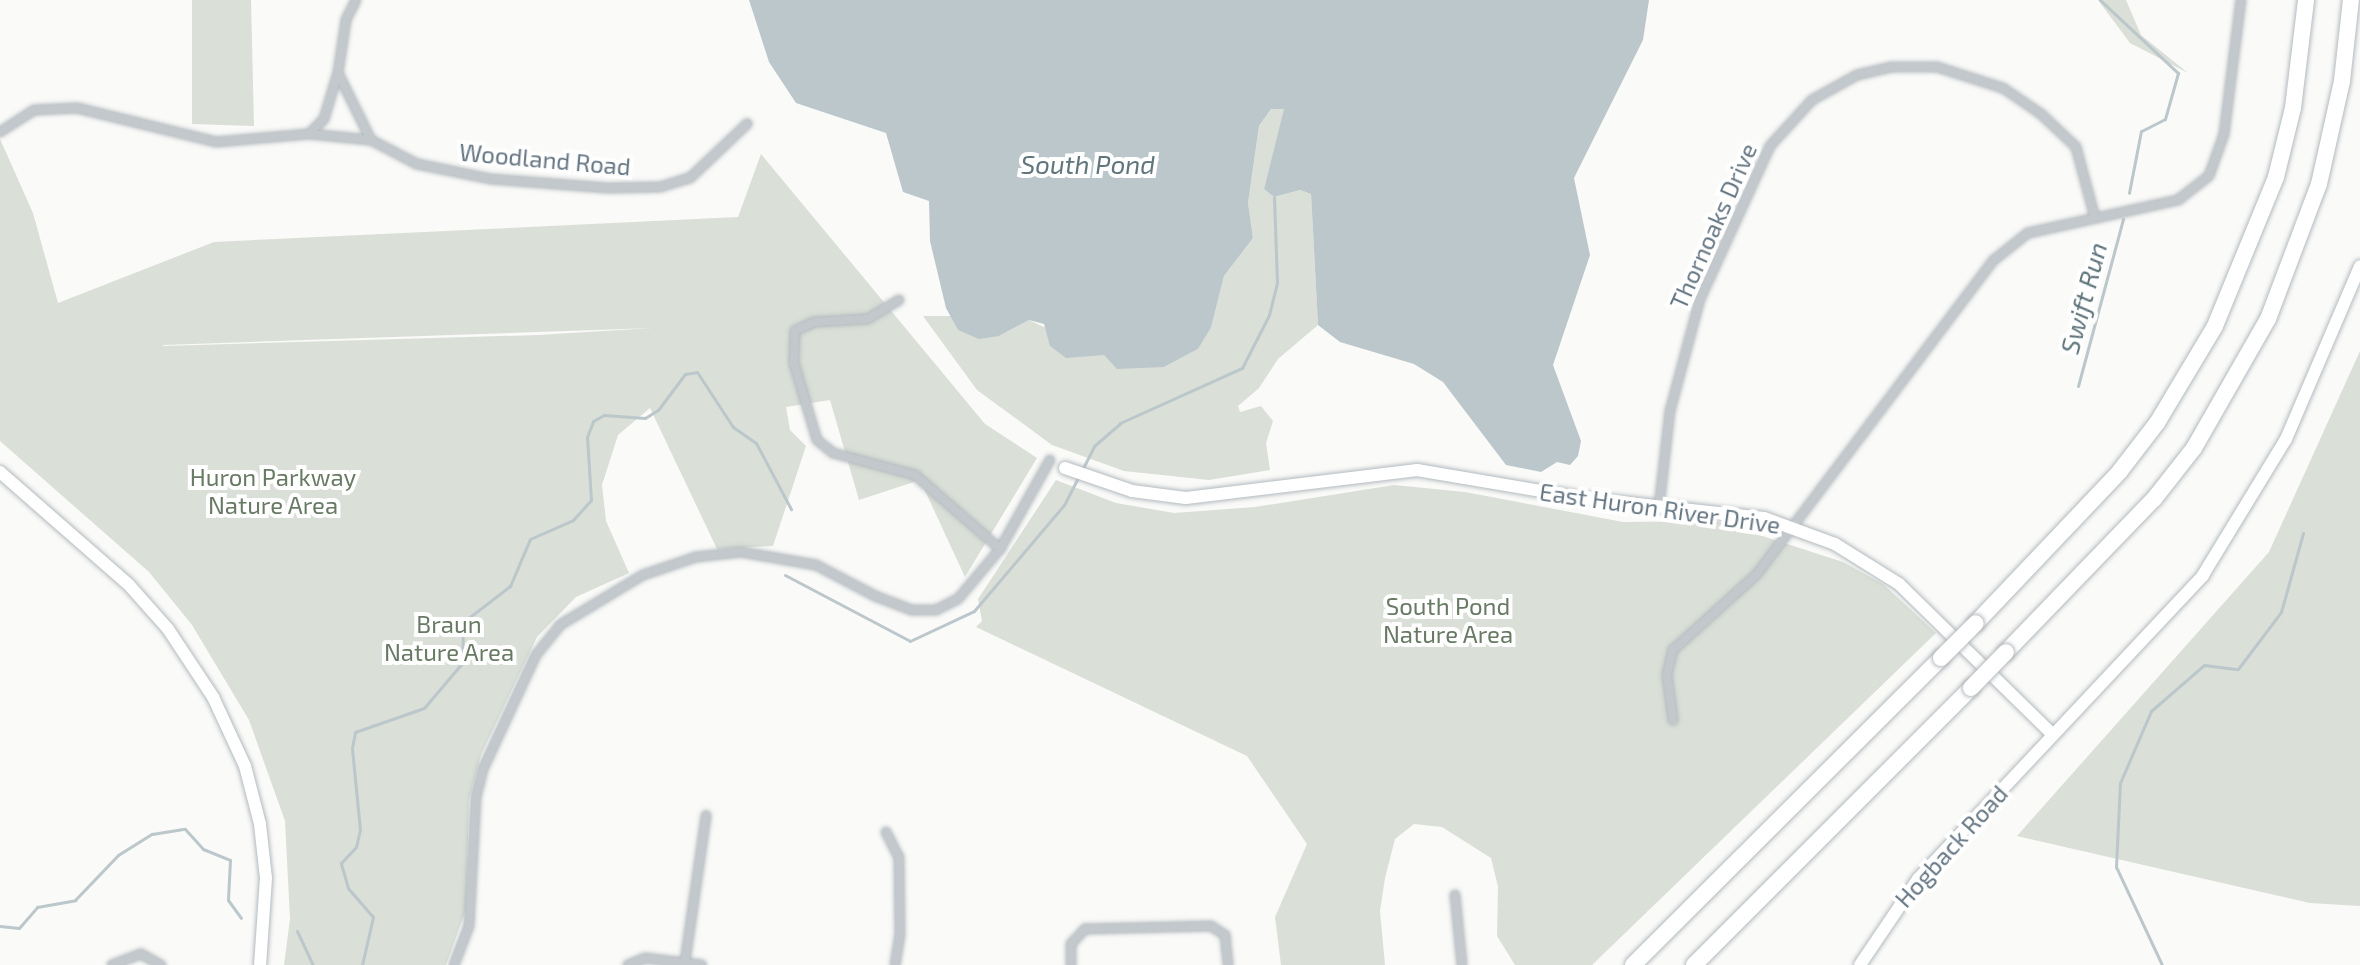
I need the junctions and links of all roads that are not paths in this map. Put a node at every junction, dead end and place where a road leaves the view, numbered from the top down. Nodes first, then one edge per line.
1 (356, 0) edge
2 (2241, 0) edge
3 (2306, 0) edge
4 (2351, 0) edge
5 (338, 73) junction
6 (747, 124) dead end
7 (0, 132) edge
8 (309, 134) junction
9 (371, 140) junction
10 (2094, 214) junction
11 (2360, 266) edge
12 (899, 300) dead end
13 (1050, 460) dead end
14 (1065, 468) dead end
15 (0, 472) edge
16 (1659, 507) junction
17 (1790, 526) junction
18 (1000, 549) junction
19 (1673, 720) dead end
20 (2052, 734) junction
21 (706, 816) dead end
22 (886, 832) dead end
23 (1455, 895) dead end
24 (685, 962) junction
25 (112, 965) edge
26 (161, 965) edge
27 (260, 965) edge
28 (454, 965) edge
29 (628, 965) edge
30 (702, 965) edge
31 (895, 965) edge
32 (1071, 965) edge
33 (1228, 965) edge
34 (1462, 965) edge
35 (1633, 965) edge
36 (1694, 965) edge
37 (1860, 965) edge

1 - 5 street
2 - 10 street
3 - 35 highway, bridge
4 - 36 highway, bridge
5 - 8 street
5 - 9 street
6 - 9 street, Woodland Road
7 - 8 street, Woodland Road
8 - 9 street, Woodland Road
10 - 16 street, Thornoaks Drive
10 - 17 street
11 - 20 main road
12 - 18 street
13 - 18 street
14 - 16 main road, East Huron River Drive
15 - 27 main road
16 - 17 main road, East Huron River Drive
17 - 19 street
17 - 20 main road, East Huron River Drive
18 - 28 street
20 - 37 main road, Hogback Road
21 - 24 street
22 - 31 street
23 - 34 street
24 - 29 street
24 - 30 street
25 - 26 street
32 - 33 street

